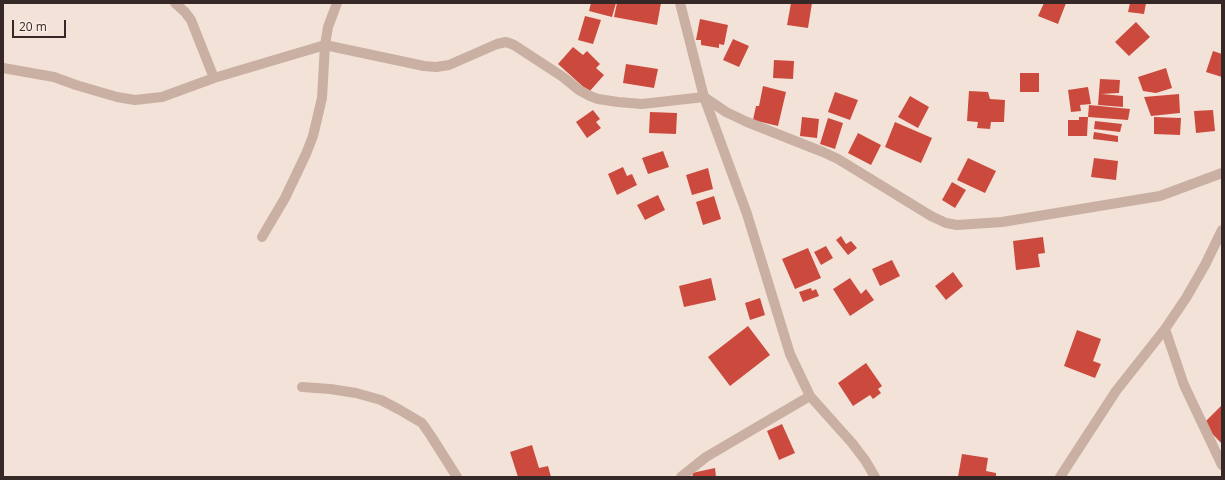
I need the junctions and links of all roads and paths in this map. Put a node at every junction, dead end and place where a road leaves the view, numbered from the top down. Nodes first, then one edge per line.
1 (175, 3) edge
2 (337, 3) edge
3 (680, 3) edge
4 (325, 45) junction
5 (3, 68) edge
6 (214, 78) junction
7 (704, 97) junction
8 (1222, 174) edge
9 (1222, 230) edge
10 (262, 237) dead end
11 (1165, 329) junction
12 (302, 387) dead end
13 (810, 396) junction
14 (1222, 465) edge
15 (457, 477) edge
16 (681, 477) edge
17 (875, 477) edge
18 (1060, 477) edge

1 - 6 street
2 - 4 street
3 - 7 street
4 - 6 street
4 - 7 street
4 - 10 street
5 - 6 street
7 - 8 street
7 - 13 street
9 - 11 street
11 - 14 street
11 - 18 street
12 - 15 street
13 - 16 street
13 - 17 street

